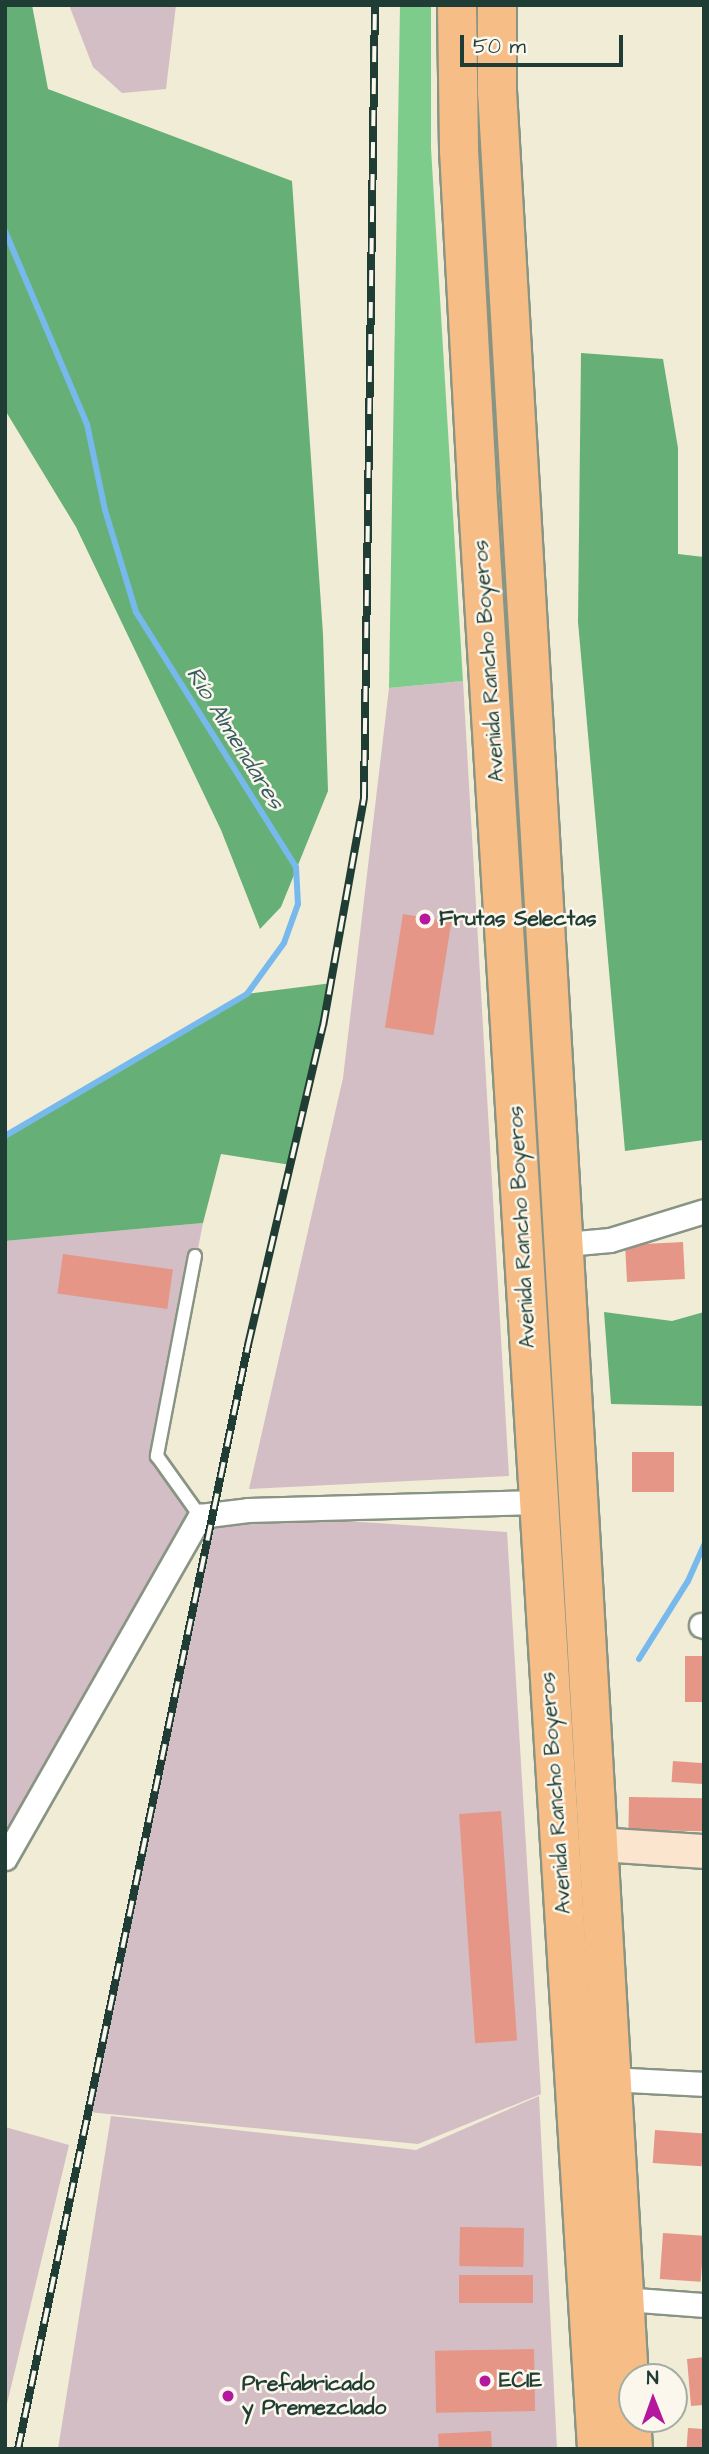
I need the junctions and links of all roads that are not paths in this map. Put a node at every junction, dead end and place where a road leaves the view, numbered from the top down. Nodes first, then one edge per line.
1 (457, 5) edge
2 (497, 5) edge
3 (704, 1211) edge
4 (566, 1244) junction
5 (195, 1256) dead end
6 (537, 1502) junction
7 (200, 1516) junction
8 (598, 1844) junction
9 (704, 1851) edge
10 (5, 1858) edge
11 (610, 2079) junction
12 (704, 2084) edge
13 (624, 2299) junction
14 (704, 2305) edge
15 (597, 2449) edge
16 (633, 2449) edge

1 - 6 highway, Avenida Rancho Boyeros
2 - 4 highway, Avenida Rancho Boyeros
3 - 4 street
4 - 8 highway, Avenida Rancho Boyeros
5 - 7 lane
6 - 7 street
6 - 15 highway, Avenida Rancho Boyeros
7 - 10 street
8 - 9 street
8 - 11 highway, Avenida Rancho Boyeros
11 - 12 street
11 - 13 highway, Avenida Rancho Boyeros
13 - 14 street
13 - 16 highway, Avenida Rancho Boyeros

